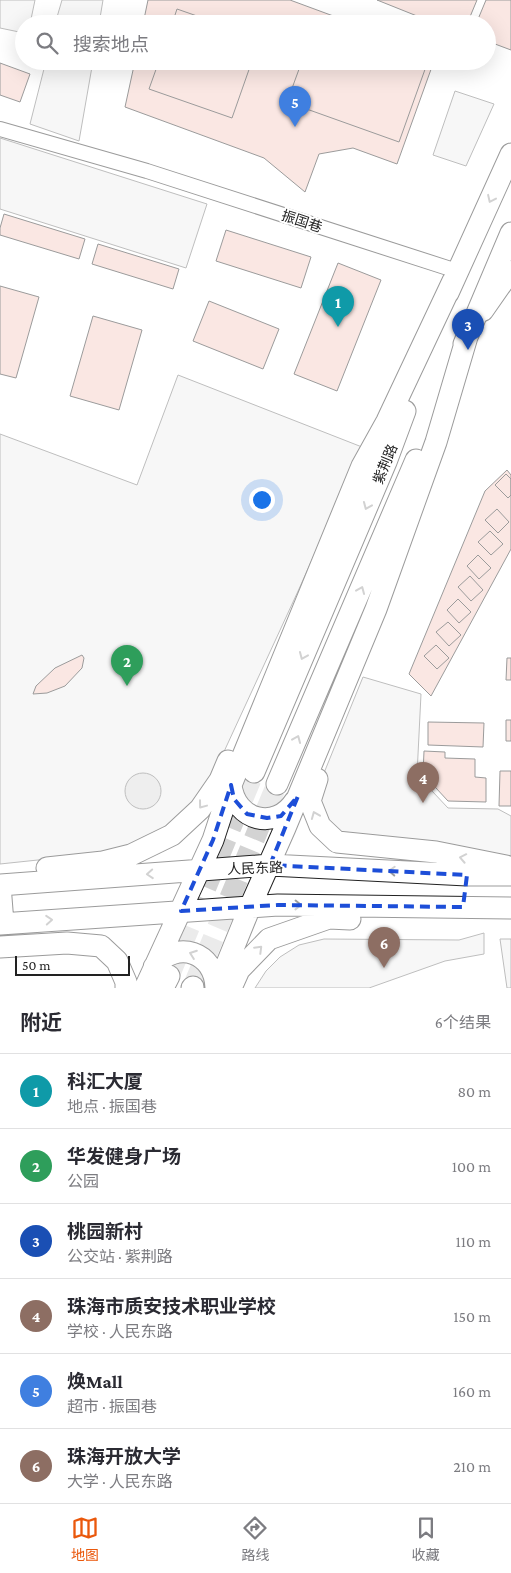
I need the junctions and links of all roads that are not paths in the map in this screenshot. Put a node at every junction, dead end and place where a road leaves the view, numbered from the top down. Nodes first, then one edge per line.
1 (0, 129) edge
2 (511, 154) edge
3 (511, 233) edge
4 (511, 272) edge
5 (455, 276) junction
6 (469, 330) junction
7 (397, 551) junction
8 (317, 574) junction
9 (254, 772) tunnel mouth
10 (278, 784) tunnel mouth
11 (231, 785) junction
12 (298, 796) junction
13 (270, 865) junction
14 (511, 867) edge
15 (198, 870) junction
16 (0, 873) edge
17 (467, 875) junction
18 (511, 875) edge
19 (0, 885) edge
20 (250, 907) junction
21 (463, 907) junction
22 (511, 908) edge
23 (181, 911) junction
24 (2, 923) edge
25 (0, 947) edge
26 (162, 977) edge
27 (126, 988) edge
28 (145, 988) edge
29 (216, 988) edge
30 (231, 988) edge

1 - 5 street, 振国巷
2 -> 5 main road, 紫荆路
3 - 6 main road, 紫荆路
4 - 6 street
5 - 8 main road
5 -> 9 main road, 紫荆路
6 - 7 main road
10 -> 6 main road, 紫荆路
7 - 12 main road
14 -> 7 main road
8 - 11 main road
8 -> 16 main road
11 - 12 main road
11 - 15 main road
12 - 13 main road
13 - 15 main road, 人民东路
17 -> 13 main road, 人民东路
13 - 20 main road
15 -> 19 main road, 人民东路
15 - 23 main road
17 - 18 main road, 人民东路
17 - 21 main road
19 - 24 main road
20 -> 21 main road
20 - 23 main road
20 - 29 main road
21 - 22 main road
30 -> 21 main road
24 -> 23 main road
23 - 26 main road
25 - 27 main road
26 - 28 main road
29 -> 26 main road

